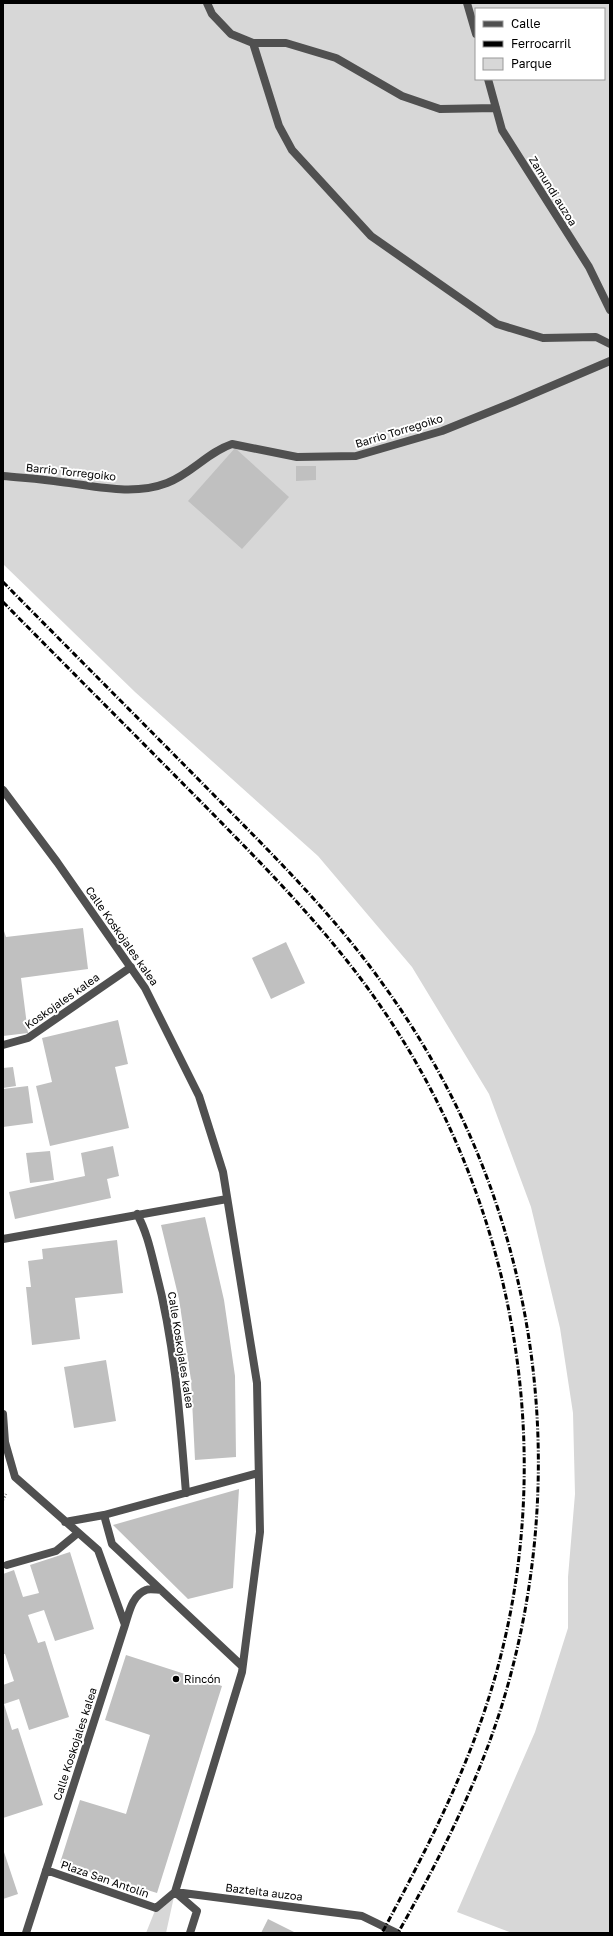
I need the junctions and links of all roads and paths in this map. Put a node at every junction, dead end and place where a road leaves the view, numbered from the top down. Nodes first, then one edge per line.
1 (207, 3) edge
2 (467, 3) edge
3 (475, 31) edge
4 (253, 43) junction
5 (488, 80) edge
6 (496, 108) junction
7 (610, 310) edge
8 (610, 344) edge
9 (610, 361) edge
10 (3, 476) edge
11 (3, 790) edge
12 (131, 967) junction
13 (3, 1045) edge
14 (227, 1199) junction
15 (137, 1214) junction
16 (3, 1239) edge
17 (3, 1414) edge
18 (258, 1473) junction
19 (186, 1492) junction
20 (104, 1516) junction
21 (65, 1522) junction
22 (78, 1533) junction
23 (7, 1565) dead end
24 (161, 1590) junction
25 (125, 1624) junction
26 (242, 1666) junction
27 (46, 1870) junction
28 (176, 1892) junction
29 (26, 1933) edge
30 (190, 1933) edge
31 (397, 1933) edge

1 - 4 street
2 - 3 street
4 - 6 street
4 - 8 street
5 - 6 street, Zamundi auzoa
6 - 7 street, Zamundi auzoa
9 - 10 street, Barrio Torregoiko
11 - 12 street, Calle Koskojales kalea
12 - 13 street, Koskojales kalea
12 - 14 street, Calle Koskojales kalea
14 - 15 street
14 - 18 street, Calle Koskojales kalea
15 - 16 street
15 - 19 street, Calle Koskojales kalea
17 - 21 street
18 - 19 street
18 - 26 street, Calle Koskojales kalea
19 - 20 street
20 - 21 street
20 - 24 street
21 - 22 street
22 - 23 street
22 - 25 street
24 - 25 street, Calle Koskojales kalea
24 - 26 street
25 - 27 street, Calle Koskojales kalea
26 - 28 street, Calle Koskojales kalea
27 - 28 street, Plaza San Antolín
27 - 29 street
28 - 30 street
28 - 31 street, Bazteita auzoa

